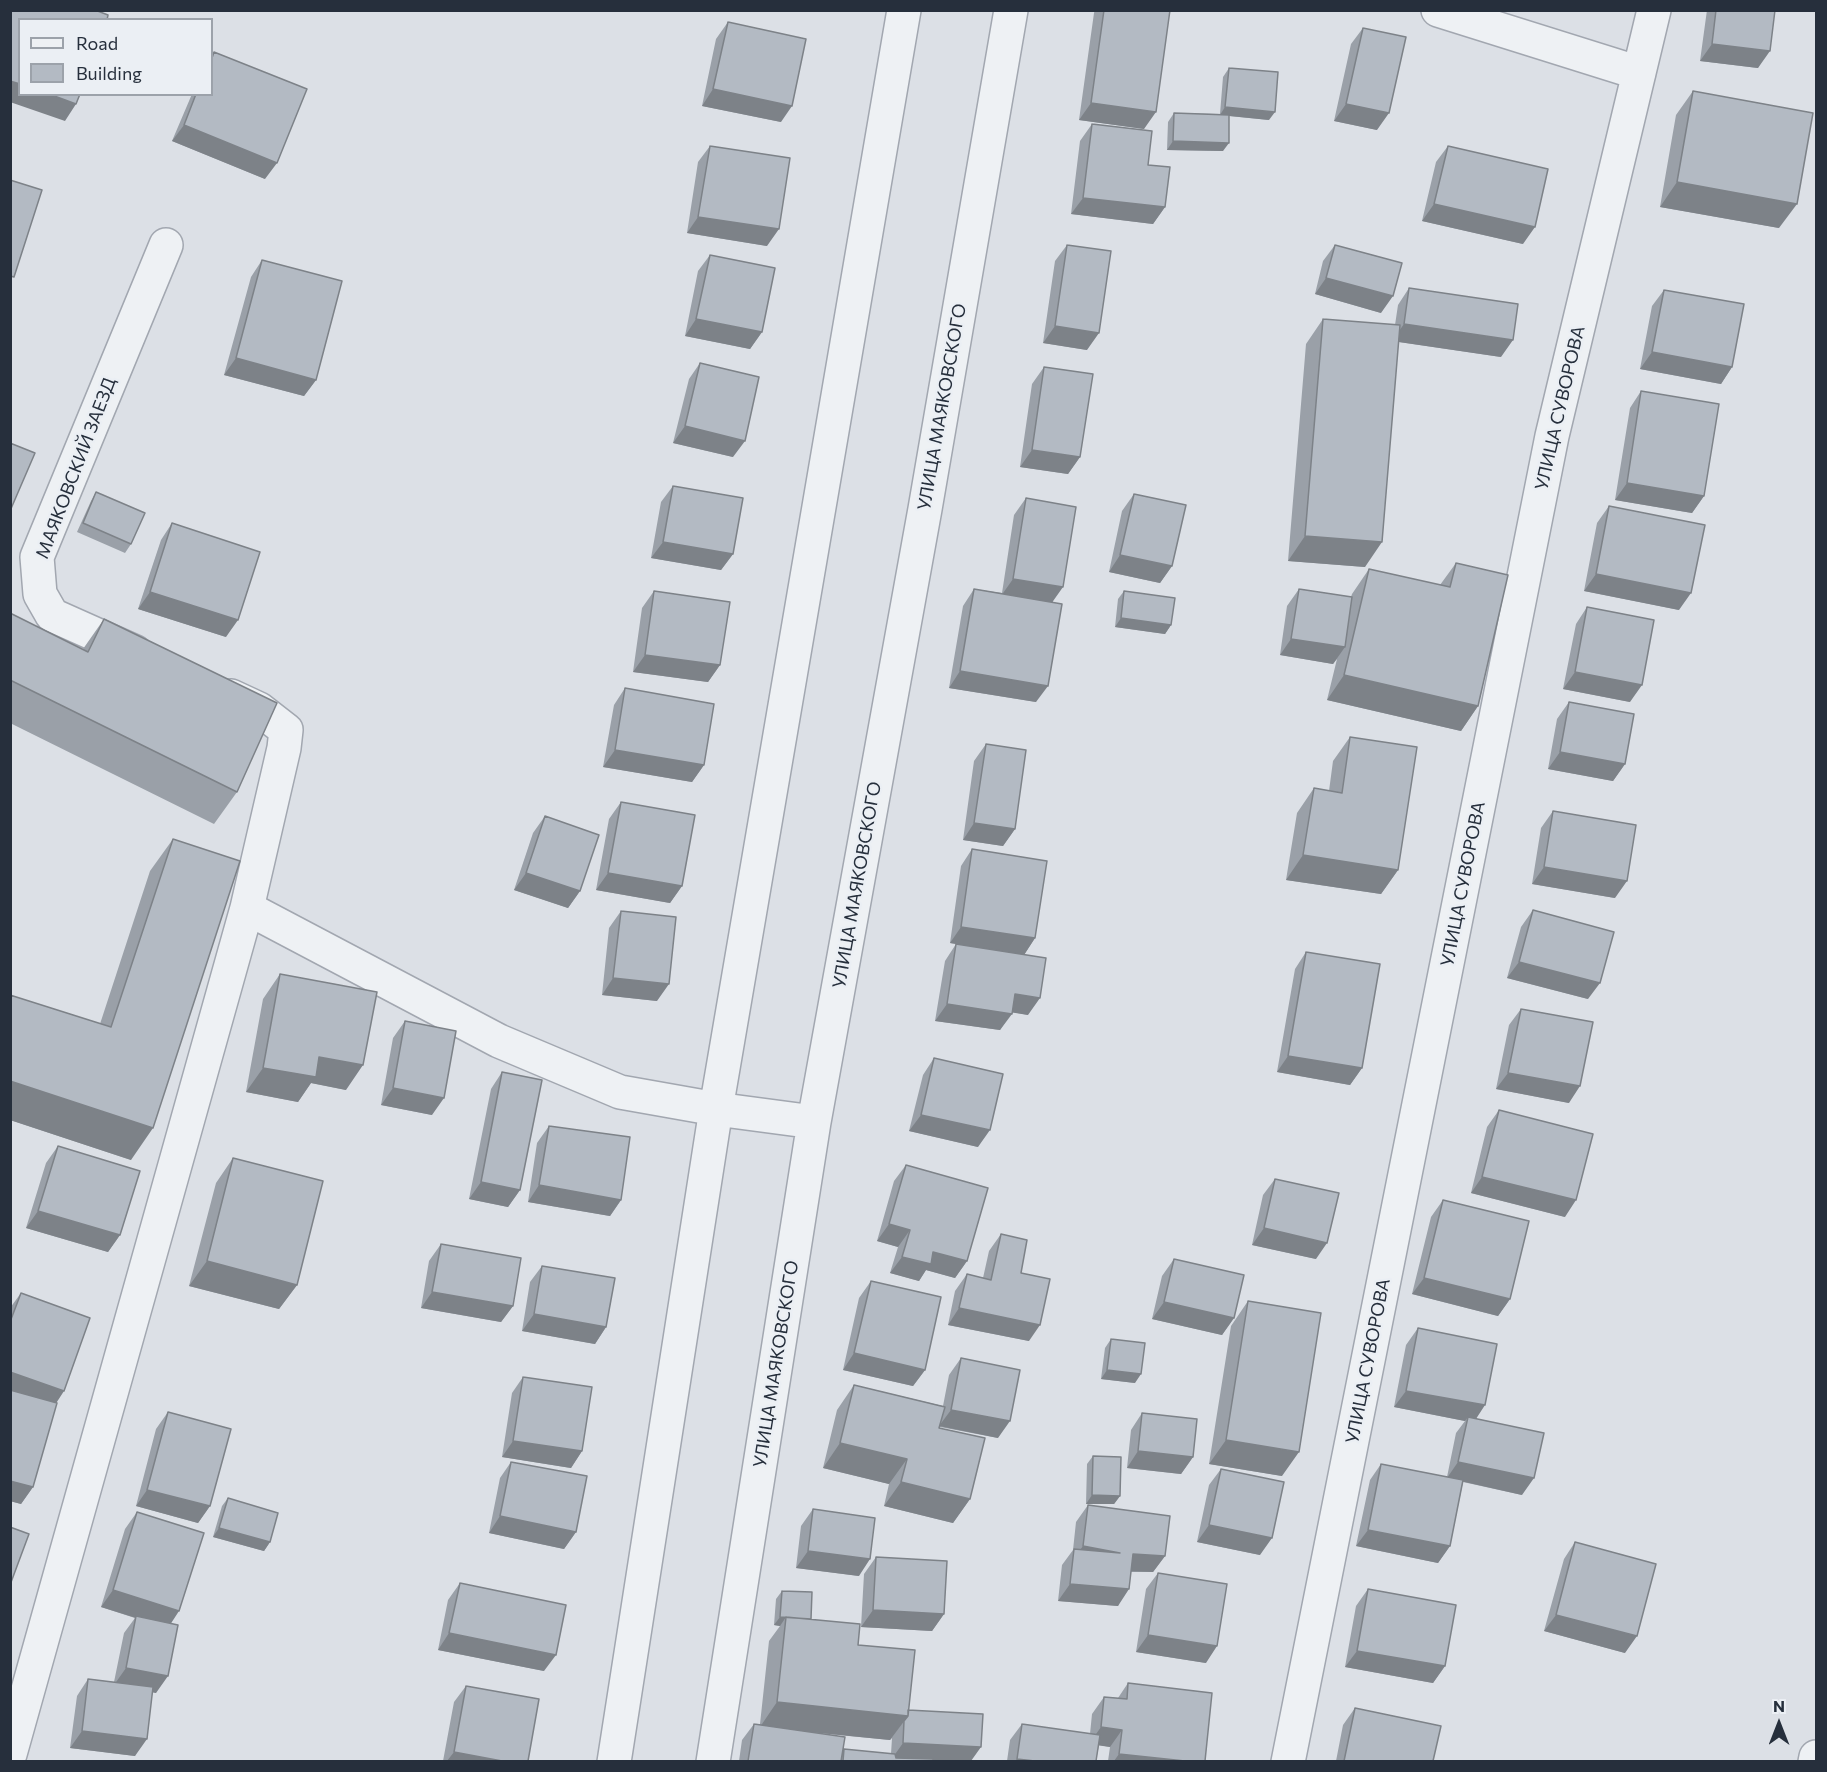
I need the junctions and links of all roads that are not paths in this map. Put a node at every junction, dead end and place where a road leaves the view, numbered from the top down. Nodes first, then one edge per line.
1 (904, 10) edge
2 (1011, 10) edge
3 (1438, 10) edge
4 (1654, 10) edge
5 (1639, 73) junction
6 (166, 245) dead end
7 (161, 664) edge
8 (204, 684) edge
9 (247, 908) junction
10 (716, 1109) junction
11 (814, 1122) junction
12 (10, 1754) edge
13 (614, 1761) edge
14 (713, 1761) edge
15 (1288, 1761) edge

1 - 10 street
2 - 11 street, УЛИЦА МАЯКОВСКОГО
3 - 5 street
4 - 5 street, УЛИЦА СУВОРОВА
5 - 15 street, УЛИЦА СУВОРОВА
6 - 7 street, МАЯКОВСКИЙ ЗАЕЗД
8 - 9 street
9 - 10 street
9 - 12 street
10 - 11 street
10 - 13 street
11 - 14 street, УЛИЦА МАЯКОВСКОГО

